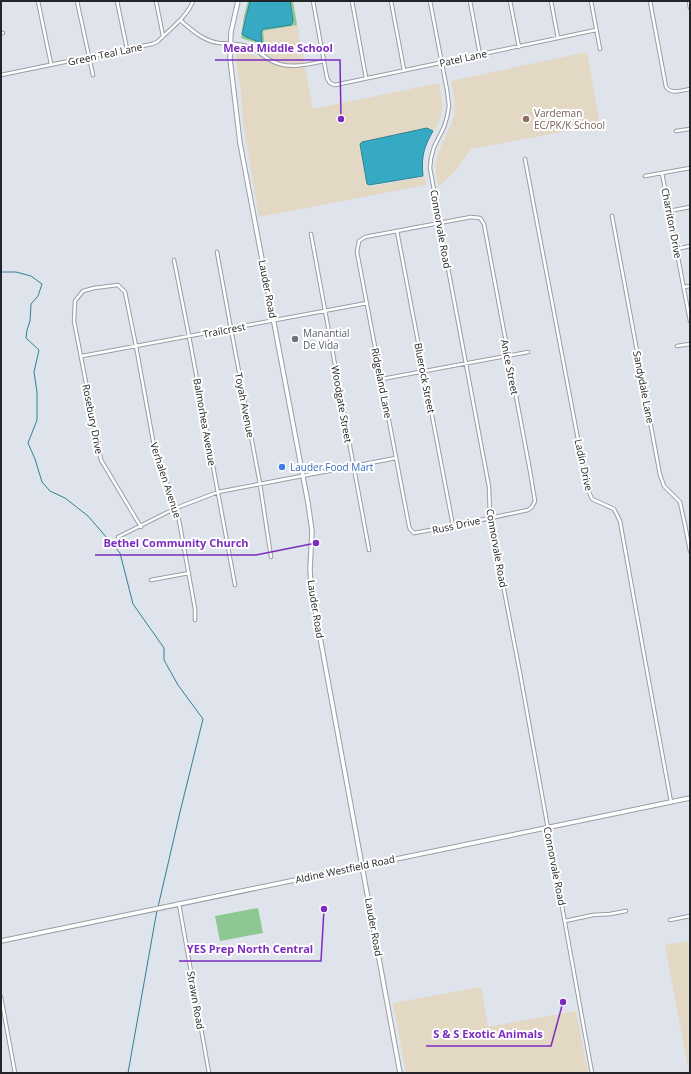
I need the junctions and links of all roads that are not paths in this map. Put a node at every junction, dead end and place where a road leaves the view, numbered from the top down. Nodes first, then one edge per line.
1 (38, 1) edge
2 (77, 1) edge
3 (117, 1) edge
4 (156, 1) edge
5 (238, 1) edge
6 (313, 1) edge
7 (352, 1) edge
8 (391, 1) edge
9 (430, 1) edge
10 (470, 1) edge
11 (510, 1) edge
12 (551, 1) edge
13 (591, 1) edge
14 (650, 1) edge
15 (689, 1) edge
16 (193, 2) edge
17 (690, 8) edge
18 (180, 20) junction
19 (596, 30) junction
20 (163, 36) junction
21 (558, 38) junction
22 (230, 43) junction
23 (519, 47) junction
24 (127, 49) junction
25 (600, 49) dead end
26 (480, 54) junction
27 (89, 57) junction
28 (324, 61) junction
29 (442, 63) junction
30 (51, 64) junction
31 (404, 70) junction
32 (1, 75) edge
33 (93, 75) dead end
34 (366, 78) junction
35 (690, 89) edge
36 (690, 129) edge
37 (676, 131) dead end
38 (525, 159) dead end
39 (690, 168) edge
40 (662, 173) junction
41 (645, 176) dead end
42 (690, 207) edge
43 (669, 211) junction
44 (612, 216) dead end
45 (440, 223) junction
46 (397, 231) junction
47 (311, 234) dead end
48 (690, 246) edge
49 (677, 249) junction
50 (217, 252) dead end
51 (174, 260) dead end
52 (690, 286) edge
53 (684, 287) junction
54 (75, 301) joint
55 (367, 303) junction
56 (325, 310) junction
57 (274, 320) junction
58 (690, 321) edge
59 (231, 328) junction
60 (189, 336) junction
61 (690, 344) edge
62 (136, 346) junction
63 (677, 346) dead end
64 (528, 352) dead end
65 (508, 355) junction
66 (82, 356) junction
67 (466, 363) junction
68 (424, 371) junction
69 (382, 379) junction
70 (396, 458) junction
71 (353, 466) junction
72 (304, 476) junction
73 (260, 484) junction
74 (218, 492) junction
75 (176, 508) junction
76 (524, 510) joint
77 (490, 518) junction
78 (141, 526) junction
79 (453, 526) junction
80 (412, 532) joint
81 (118, 537) dead end
82 (370, 550) dead end
83 (690, 551) edge
84 (271, 557) dead end
85 (189, 573) junction
86 (151, 580) dead end
87 (235, 585) dead end
88 (195, 620) dead end
89 (690, 798) edge
90 (671, 802) junction
91 (548, 828) junction
92 (363, 865) junction
93 (178, 904) junction
94 (626, 911) dead end
95 (690, 916) edge
96 (670, 920) dead end
97 (565, 921) junction
98 (1, 941) edge
99 (1, 997) edge
100 (15, 1073) edge
101 (209, 1073) edge
102 (400, 1073) edge
103 (592, 1073) edge

1 - 30 street
2 - 27 street
3 - 24 street
4 - 20 street
5 - 22 main road, Lauder Road
6 - 28 street
7 - 34 street
8 - 31 street
9 - 29 street, Connorvale Road
10 - 26 street
11 - 23 street
12 - 21 street
13 - 19 street
14 - 35 street
15 - 17 street
16 - 18 street, Green Teal Lane
18 - 20 street, Green Teal Lane
18 - 22 street
19 - 21 street, Patel Lane
19 - 25 street
20 - 24 street, Green Teal Lane
21 - 23 street, Patel Lane
22 - 28 street
22 - 57 main road, Lauder Road
23 - 26 street, Patel Lane
24 - 27 street, Green Teal Lane
26 - 29 street, Patel Lane
27 - 30 street, Green Teal Lane
27 - 33 street
28 - 34 street, Patel Lane
29 - 31 street, Patel Lane
29 - 45 street, Connorvale Road
30 - 32 street, Green Teal Lane
31 - 34 street, Patel Lane
36 - 37 street
38 - 90 street, Ladin Drive
39 - 40 street
40 - 41 street
40 - 43 street, Charriton Drive
42 - 43 street
43 - 49 street, Charriton Drive
44 - 83 street, Sandydale Lane
45 - 46 street
45 - 65 street, Anice Street
45 - 67 street, Connorvale Road
46 - 55 street, Ridgeland Lane
46 - 68 street, Bluerock Street
47 - 56 street, Woodgate Street
48 - 49 street
49 - 53 street, Charriton Drive
50 - 59 street, Toyah Avenue
51 - 60 street, Balmorhea Avenue
52 - 53 street
53 - 58 street, Charriton Drive
54 - 62 street, Verhalen Avenue
54 - 66 street, Rosebury Drive
55 - 56 street, Trailcrest
55 - 69 street, Ridgeland Lane
56 - 57 street, Trailcrest
56 - 71 street, Woodgate Street
57 - 59 street, Trailcrest
57 - 72 main road, Lauder Road
59 - 60 street, Trailcrest
59 - 73 street, Toyah Avenue
60 - 62 street, Trailcrest
60 - 74 street, Balmorhea Avenue
61 - 63 street
62 - 66 street, Trailcrest
62 - 75 street, Verhalen Avenue
64 - 65 street
65 - 67 street
65 - 76 street, Anice Street
66 - 78 street, Rosebury Drive
67 - 68 street
67 - 77 street, Connorvale Road
68 - 69 street
68 - 79 street, Bluerock Street
69 - 70 street, Ridgeland Lane
70 - 71 street
70 - 80 street, Ridgeland Lane
71 - 72 street
71 - 82 street, Woodgate Street
72 - 73 street
72 - 92 main road, Lauder Road
73 - 74 street
73 - 84 street, Toyah Avenue
74 - 75 street
74 - 87 street, Balmorhea Avenue
75 - 78 street
75 - 85 street, Verhalen Avenue
76 - 77 street, Russ Drive
77 - 79 street, Russ Drive
77 - 91 street, Connorvale Road
78 - 81 street
79 - 80 street, Russ Drive
85 - 86 street
85 - 88 street, Verhalen Avenue
89 - 90 main road, Aldine Westfield Road
90 - 91 main road, Aldine Westfield Road
91 - 92 main road, Aldine Westfield Road
91 - 97 street, Connorvale Road
92 - 93 main road, Aldine Westfield Road
92 - 102 main road, Lauder Road
93 - 98 main road, Aldine Westfield Road
93 - 101 street, Strawn Road
94 - 97 street
95 - 96 street
97 - 103 street, Connorvale Road
99 - 100 street

